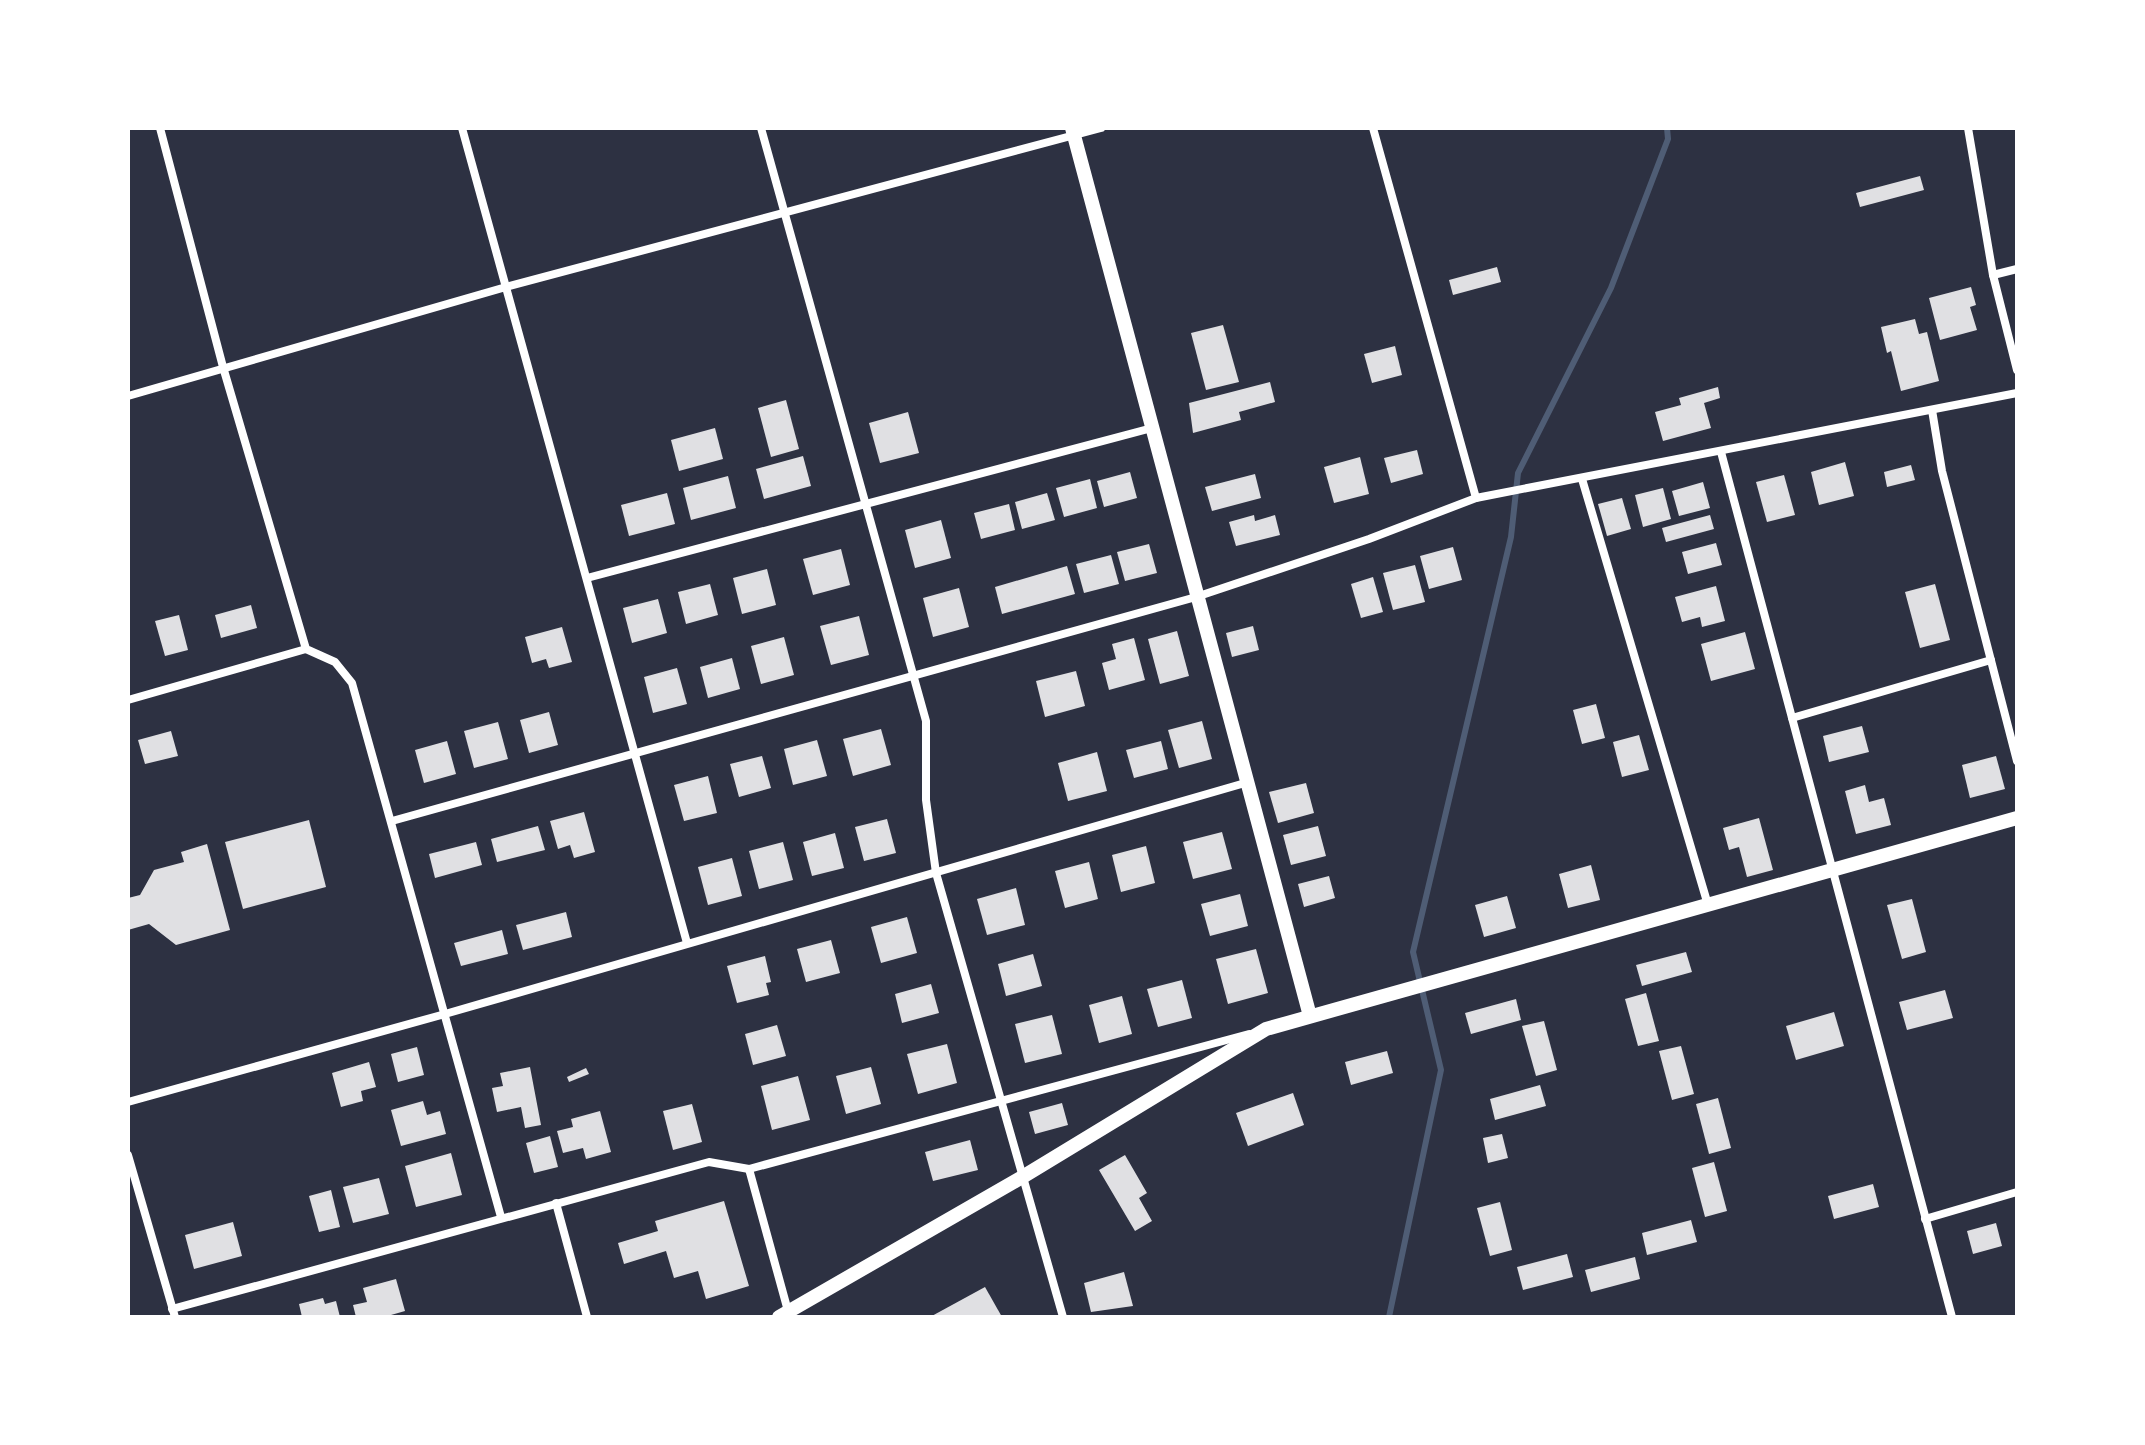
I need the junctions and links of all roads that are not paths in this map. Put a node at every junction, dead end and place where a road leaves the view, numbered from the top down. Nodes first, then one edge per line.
1 (160, 128) edge
2 (462, 128) edge
3 (761, 128) edge
4 (1101, 128) edge
5 (1373, 128) edge
6 (1968, 128) edge
7 (1074, 132) edge
8 (784, 214) junction
9 (2017, 269) edge
10 (1993, 275) junction
11 (506, 287) junction
12 (223, 367) junction
13 (2017, 370) edge
14 (2017, 393) edge
15 (128, 396) edge
16 (1932, 410) junction
17 (1152, 428) junction
18 (1721, 452) junction
19 (1582, 479) junction
20 (1476, 498) junction
21 (866, 504) junction
22 (587, 578) junction
23 (1196, 597) junction
24 (306, 649) junction
25 (1991, 660) junction
26 (915, 676) junction
27 (128, 700) edge
28 (1792, 718) junction
29 (635, 755) junction
30 (2017, 761) edge
31 (1245, 783) junction
32 (2017, 818) edge
33 (392, 821) junction
34 (1834, 870) junction
35 (936, 873) junction
36 (1708, 905) junction
37 (687, 943) junction
38 (445, 1014) junction
39 (1310, 1016) junction
40 (1266, 1029) junction
41 (128, 1102) edge
42 (1002, 1103) junction
43 (128, 1155) edge
44 (749, 1169) junction
45 (1024, 1176) junction
46 (2017, 1192) edge
47 (556, 1203) junction
48 (501, 1217) junction
49 (1925, 1219) junction
50 (174, 1313) edge
51 (784, 1314) edge
52 (587, 1317) edge
53 (1063, 1317) edge
54 (1952, 1317) edge

1 - 12 street
2 - 11 street
3 - 8 street
4 - 7 street
5 - 20 street
6 - 10 street
7 - 8 street
7 - 17 street
8 - 11 street
8 - 21 street
9 - 10 street
10 - 13 street
11 - 12 street
11 - 22 street
12 - 15 street
12 - 24 street
14 - 16 street
16 - 18 street
16 - 25 street
17 - 21 street
17 - 23 street
18 - 19 street
18 - 28 street
19 - 20 street
19 - 36 street
20 - 23 street
21 - 22 street
21 - 26 street
22 - 29 street
23 - 26 street
23 - 31 street
24 - 27 street
24 - 33 street
25 - 28 street
25 - 30 street
26 - 29 street
26 - 35 street
28 - 34 street
29 - 33 street
29 - 37 street
31 - 35 street
31 - 39 street
32 - 34 street
33 - 38 street
34 - 36 street
34 - 49 street
35 - 37 street
35 - 42 street
36 - 39 street
37 - 38 street
38 - 41 street
38 - 48 street
39 - 40 street
40 - 42 street
40 - 45 street
42 - 44 street
42 - 45 street
43 - 50 street
44 - 47 street
44 - 51 street
45 - 51 street
45 - 53 street
46 - 49 street
47 - 48 street
47 - 52 street
48 - 50 street
49 - 54 street

